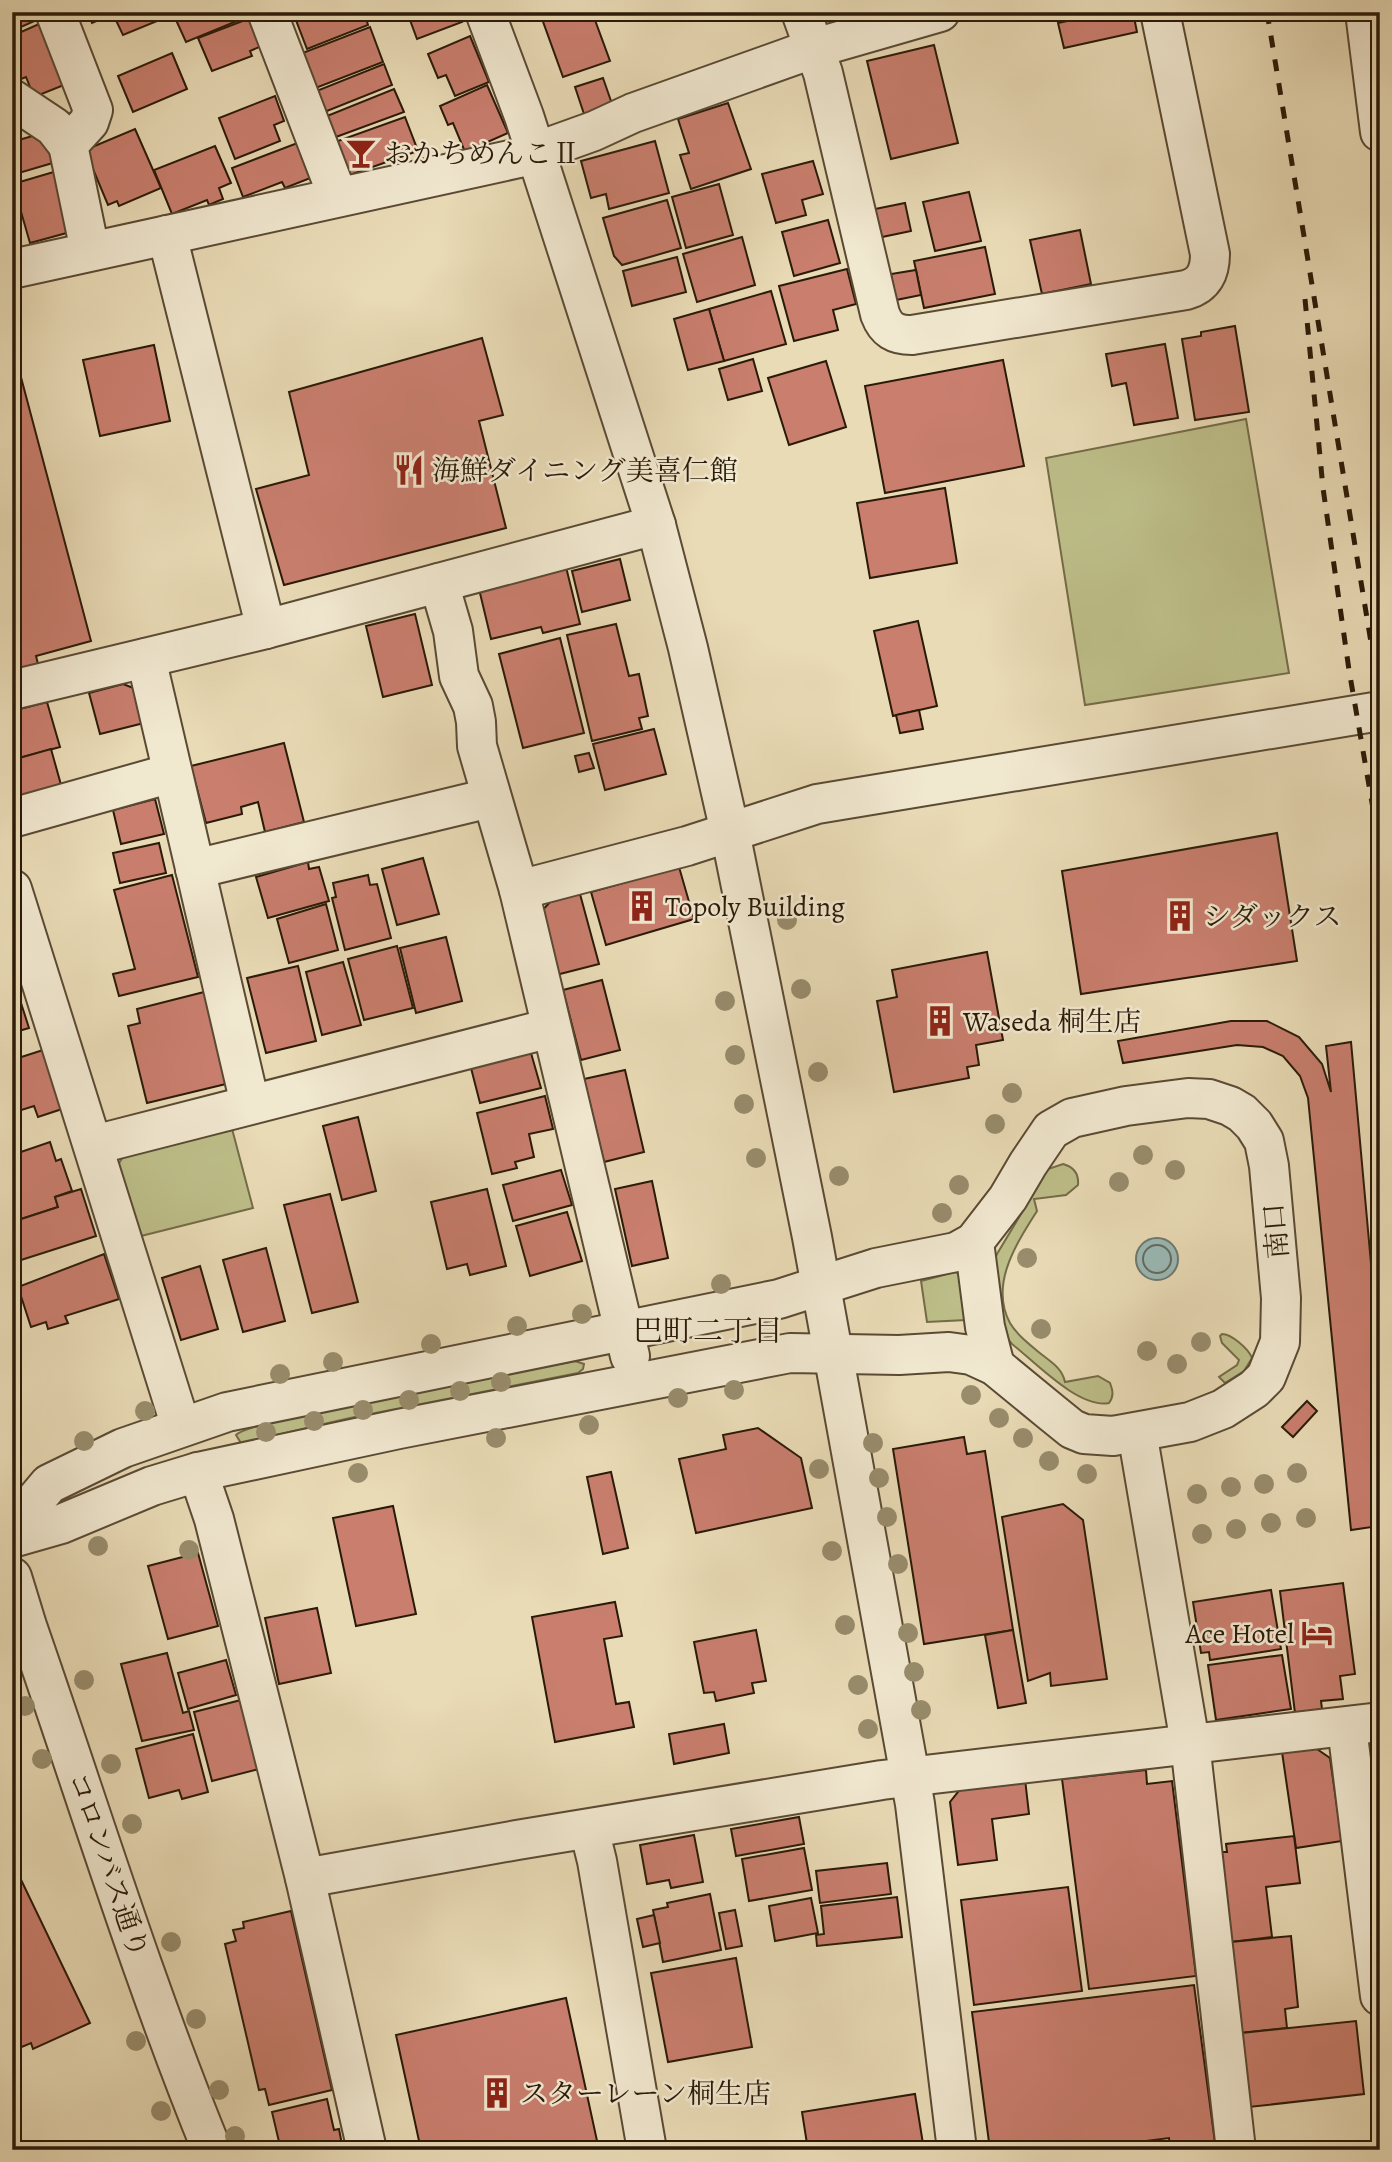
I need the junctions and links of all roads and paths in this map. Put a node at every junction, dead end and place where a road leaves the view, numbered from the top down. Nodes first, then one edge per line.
1 (55, 12) edge
2 (267, 12) edge
3 (485, 12) edge
4 (802, 12) edge
5 (940, 12) edge
6 (1160, 12) edge
7 (1365, 12) edge
8 (816, 48) junction
9 (12, 99) edge
10 (1380, 132) edge
11 (68, 145) junction
12 (536, 152) junction
13 (338, 197) junction
14 (167, 235) junction
15 (90, 251) junction
16 (12, 268) edge
17 (656, 525) junction
18 (439, 583) junction
19 (266, 628) junction
20 (146, 658) junction
21 (12, 690) edge
22 (1380, 711) edge
23 (172, 773) junction
24 (490, 798) junction
25 (12, 818) edge
26 (730, 832) junction
27 (195, 869) junction
28 (12, 889) edge
29 (519, 890) junction
30 (551, 1028) junction
31 (250, 1104) junction
32 (94, 1145) junction
33 (974, 1242) junction
34 (820, 1286) junction
35 (624, 1331) junction
36 (833, 1354) junction
37 (995, 1366) junction
38 (637, 1381) junction
39 (181, 1427) junction
40 (1137, 1432) junction
41 (198, 1472) junction
42 (12, 1528) edge
43 (12, 1538) edge
44 (12, 1577) edge
45 (1363, 1724) edge
46 (1189, 1743) junction
47 (910, 1776) junction
48 (589, 1829) junction
49 (305, 1878) junction
50 (1380, 1996) edge
51 (212, 2150) edge
52 (367, 2150) edge
53 (647, 2150) edge
54 (957, 2150) edge
55 (1236, 2150) edge

1 - 11 street
2 - 13 street
3 - 12 street
4 - 8 street
5 - 8 street
6 - 8 street
7 - 10 street
8 - 12 street
9 - 11 street
11 - 15 street
12 - 13 street
12 - 17 street
13 - 14 street
14 - 15 street
14 - 19 street
15 - 16 street
17 - 18 street
17 - 26 street
18 - 19 street
18 - 24 street
19 - 20 street
20 - 21 street
20 - 23 street
22 - 26 street
23 - 25 street
23 - 27 street
24 - 27 street
24 - 29 street
26 - 29 street
26 - 34 street
27 - 31 street
28 - 32 street
29 - 30 street
30 - 31 street
30 - 35 street
31 - 32 street
32 - 39 street
33 - 34 street
33 - 37 street
33 - 40 street, 南口 / 南口
34 - 35 street
34 - 36 street
35 - 38 street
35 - 39 street
36 - 37 street, 南口 / 南口
36 - 38 street, 南口
36 - 47 street
37 - 40 street, 南口 / 南口
38 - 41 street, 南口
39 - 42 street
40 - 46 street
41 - 43 street, 南口
41 - 49 street
44 - 51 street, コロンバス通り
45 - 46 street
45 - 50 street
46 - 47 street
46 - 55 street
47 - 48 street
47 - 54 street
48 - 49 street
48 - 53 street
49 - 52 street

